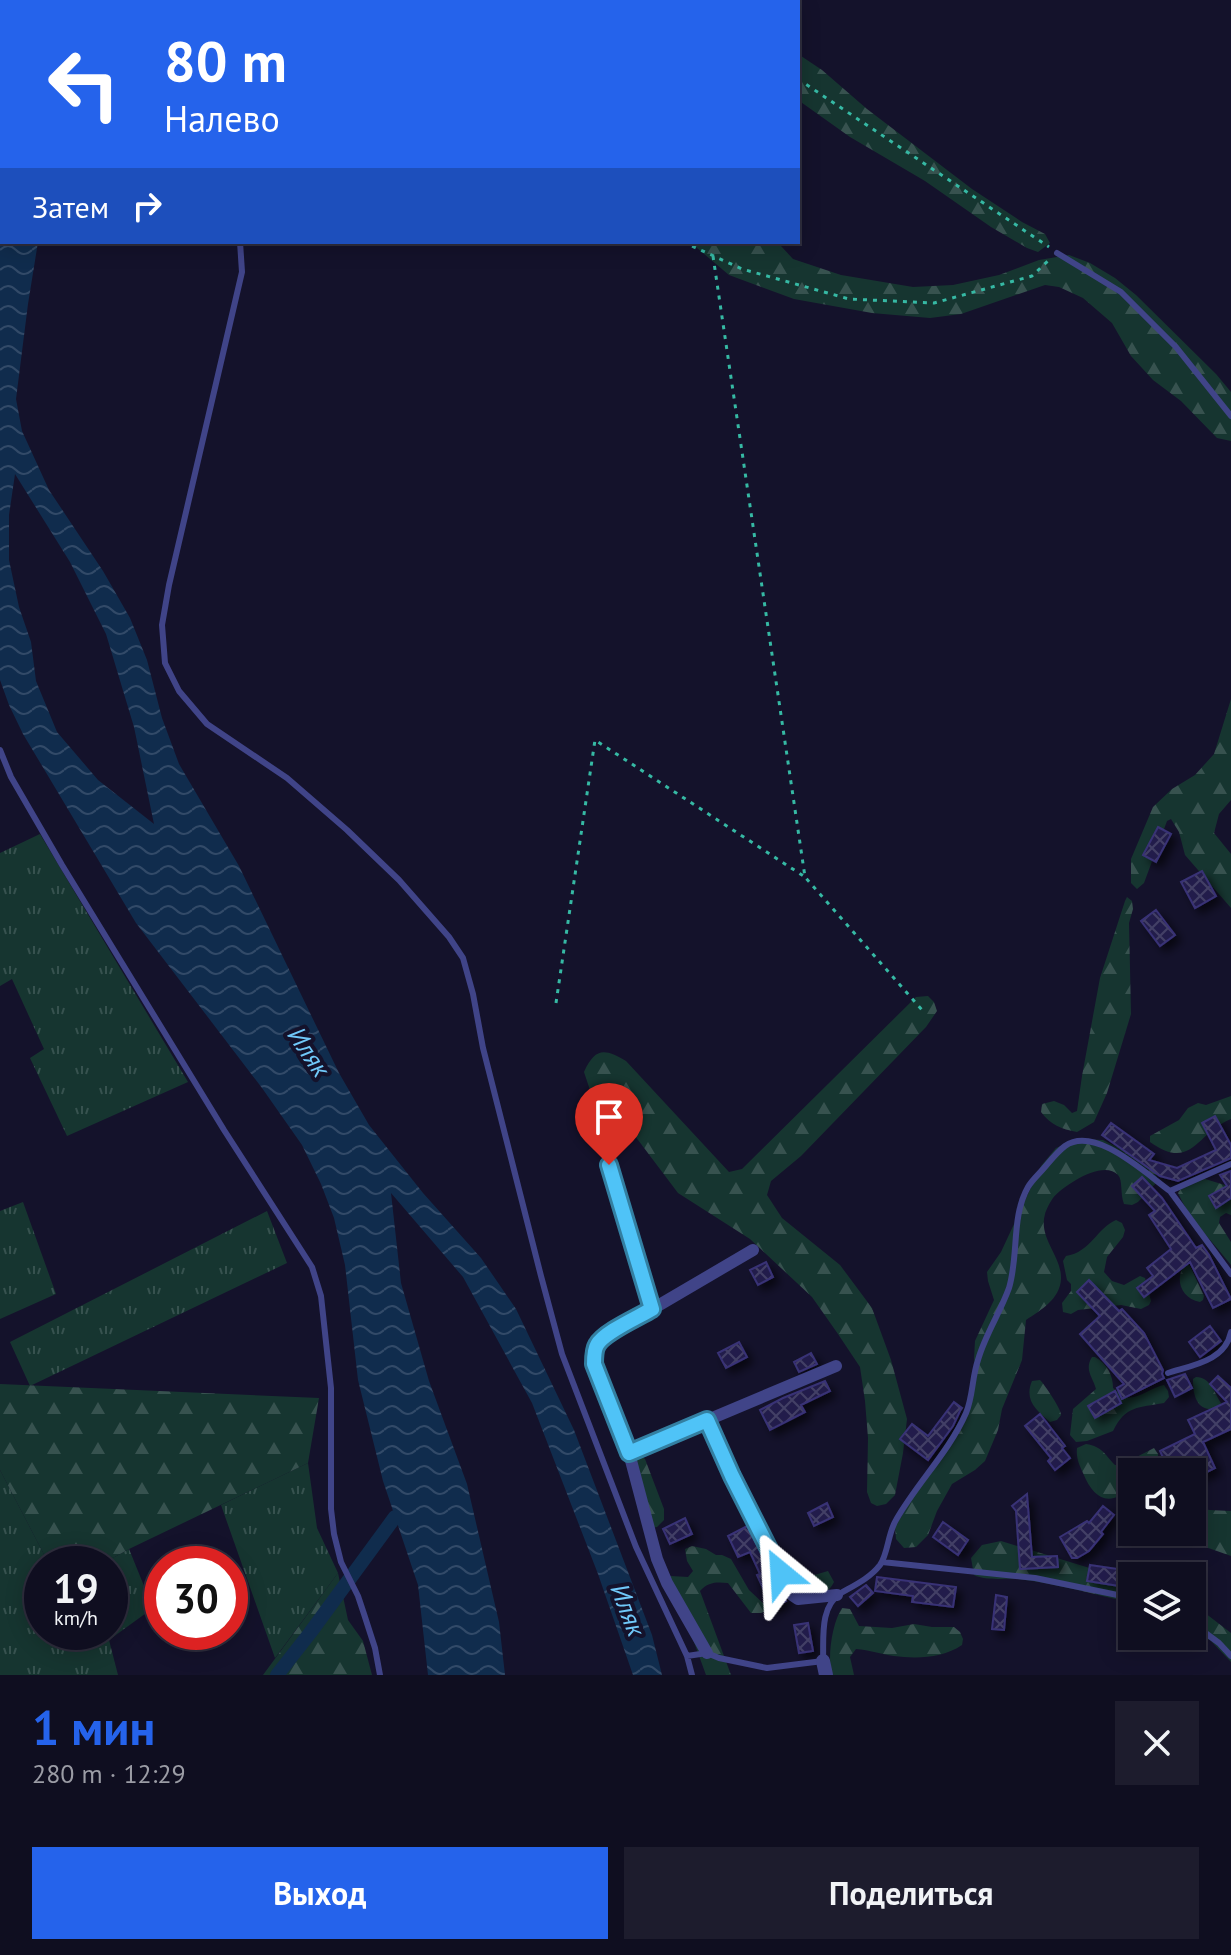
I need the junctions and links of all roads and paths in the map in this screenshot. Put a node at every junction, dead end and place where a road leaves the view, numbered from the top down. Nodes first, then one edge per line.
1 (800, 80) edge
2 (240, 244) edge
3 (687, 244) edge
4 (1057, 253) junction
5 (713, 256) junction
6 (1231, 416) edge
7 (0, 750) edge
8 (805, 877) junction
9 (556, 1003) dead end
10 (922, 1010) dead end
11 (1231, 1164) edge
12 (609, 1165) dead end
13 (1170, 1191) junction
14 (753, 1250) dead end
15 (1231, 1274) edge
16 (652, 1309) junction
17 (1231, 1332) edge
18 (836, 1366) dead end
19 (1168, 1373) dead end
20 (707, 1420) junction
21 (629, 1453) junction
22 (882, 1562) junction
23 (837, 1595) junction
24 (1118, 1595) edge
25 (1206, 1633) edge
26 (707, 1653) junction
27 (687, 1656) junction
28 (1231, 1656) edge
29 (825, 1668) edge
30 (380, 1675) edge
31 (692, 1675) edge

1 - 4 path
2 - 27 lane
3 - 5 path
4 - 5 path
4 - 6 lane
5 - 8 path
7 - 30 lane
8 - 9 path
8 - 10 path
11 - 13 lane
12 - 16 street
13 - 15 lane
13 - 22 lane
14 - 16 street
16 - 21 street
17 - 19 lane
18 - 20 street
20 - 21 street
20 - 23 street
21 - 26 street
22 - 23 lane
22 - 24 lane
23 - 29 lane
25 - 28 lane
26 - 27 lane
26 - 29 lane
27 - 31 lane

